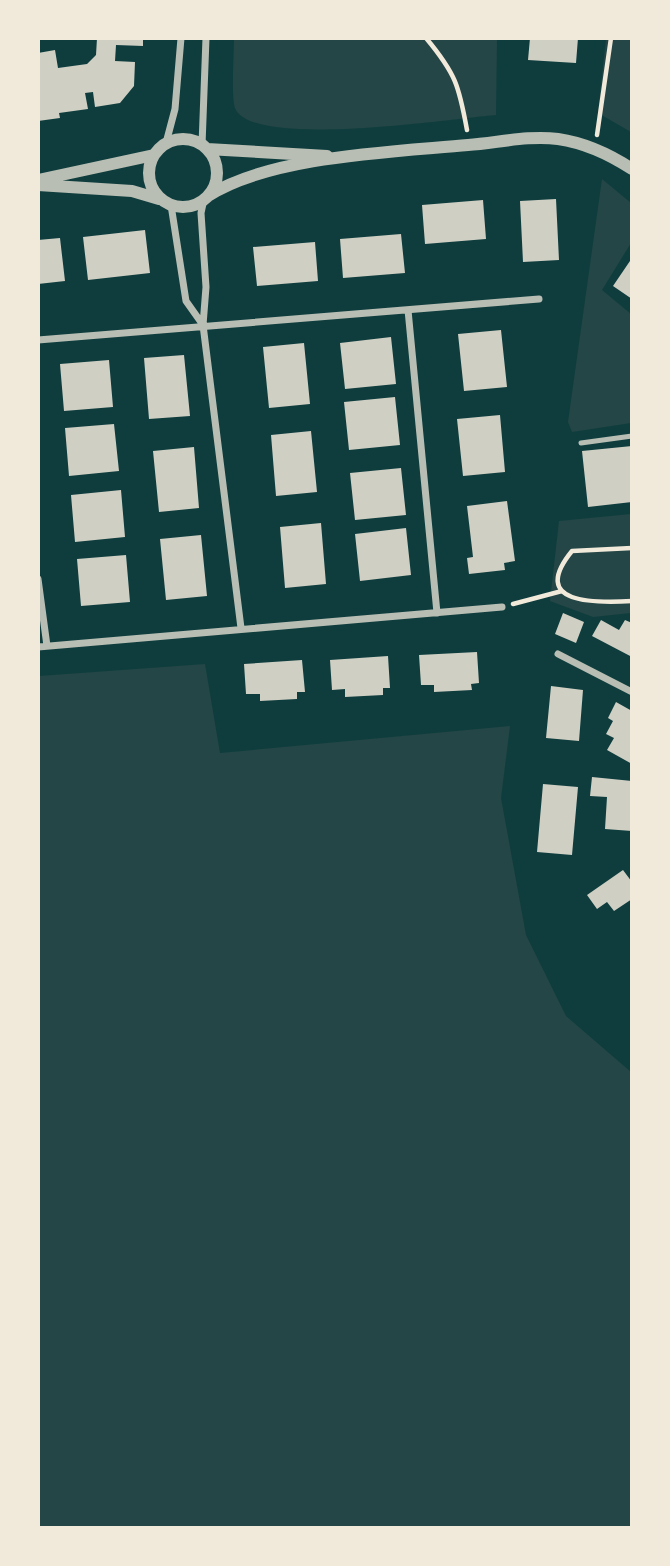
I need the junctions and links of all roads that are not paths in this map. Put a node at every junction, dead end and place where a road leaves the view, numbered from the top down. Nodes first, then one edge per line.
1 (181, 38) edge
2 (206, 38) edge
3 (166, 143) junction
4 (204, 147) junction
5 (154, 155) junction
6 (345, 156) junction
7 (632, 169) edge
8 (38, 183) edge
9 (206, 197) junction
10 (167, 202) junction
11 (539, 299) dead end
12 (408, 310) junction
13 (203, 325) junction
14 (38, 340) edge
15 (632, 436) edge
16 (581, 443) dead end
17 (38, 579) edge
18 (502, 607) road end
19 (436, 613) junction
20 (241, 628) junction
21 (43, 647) edge
22 (558, 654) dead end
23 (632, 692) edge

1 - 3 street
2 - 4 street
3 - 4 street
3 - 5 street
4 - 6 street
4 - 9 street
5 - 8 street
5 - 10 street
6 - 7 street
6 - 9 street
8 - 10 street
9 - 10 street
9 - 13 street
10 - 13 street
11 - 12 street
12 - 13 street
12 - 19 street
13 - 14 street
13 - 20 street
15 - 16 lane
17 - 21 street
18 - 19 street
19 - 20 street
20 - 21 street
22 - 23 street

